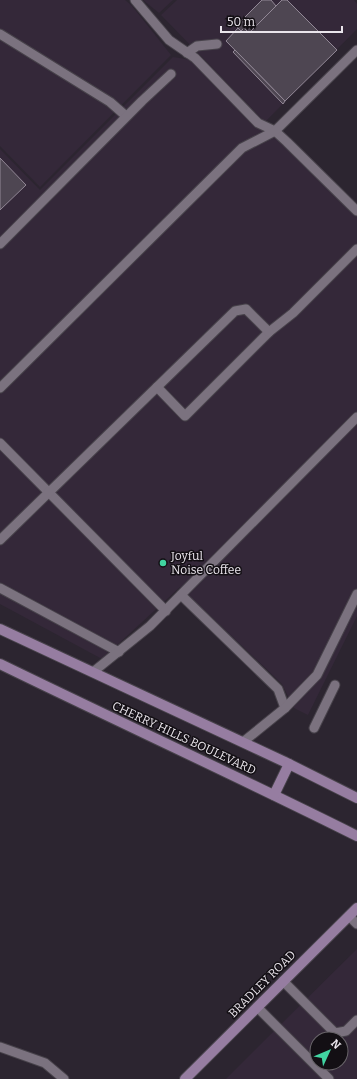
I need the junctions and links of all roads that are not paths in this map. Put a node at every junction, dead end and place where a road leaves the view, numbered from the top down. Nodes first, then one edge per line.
1 (135, 0) edge
2 (0, 34) edge
3 (217, 44) dead end
4 (357, 50) edge
5 (187, 53) junction
6 (171, 74) dead end
7 (126, 116) junction
8 (275, 131) junction
9 (357, 211) edge
10 (0, 244) edge
11 (357, 249) edge
12 (269, 332) junction
13 (157, 387) junction
14 (0, 388) edge
15 (356, 419) edge
16 (0, 444) edge
17 (49, 492) junction
18 (0, 540) edge
19 (0, 588) edge
20 (357, 594) edge
21 (181, 595) junction
22 (166, 611) junction
23 (0, 629) edge
24 (119, 652) junction
25 (0, 664) edge
26 (93, 672) junction
27 (335, 685) dead end
28 (285, 708) junction
29 (314, 728) dead end
30 (243, 742) junction
31 (289, 764) junction
32 (274, 795) junction
33 (357, 798) edge
34 (357, 836) edge
35 (357, 908) edge
36 (349, 916) junction
37 (357, 924) edge
38 (283, 981) junction
39 (257, 1007) junction
40 (357, 1020) edge
41 (0, 1047) edge
42 (64, 1079) edge
43 (185, 1079) edge
44 (329, 1079) edge

1 - 5 lane
2 - 7 lane
3 - 5 lane
4 - 8 lane
5 - 8 lane
6 - 7 lane
7 - 10 lane
8 - 9 lane
8 - 14 lane
11 - 12 lane
12 - 13 lane
12 - 13 lane
13 - 17 lane
15 - 21 lane
16 - 17 lane
17 - 18 lane
17 - 22 lane
19 - 24 lane
20 - 28 lane
21 - 22 lane
21 - 28 lane
22 - 24 lane
23 - 26 street, CHERRY HILLS BOULEVARD
24 - 26 lane
25 - 32 street, CHERRY HILLS BOULEVARD
26 - 30 street, CHERRY HILLS BOULEVARD
27 - 29 lane
28 - 30 lane
30 - 31 street, CHERRY HILLS BOULEVARD
31 - 32 street
31 - 33 street, CHERRY HILLS BOULEVARD
32 - 34 street, CHERRY HILLS BOULEVARD
35 - 36 street, BRADLEY ROAD
36 - 37 lane
36 - 38 street, BRADLEY ROAD
38 - 39 street, BRADLEY ROAD
38 - 40 lane
39 - 43 street, BRADLEY ROAD
39 - 44 lane
41 - 42 lane

